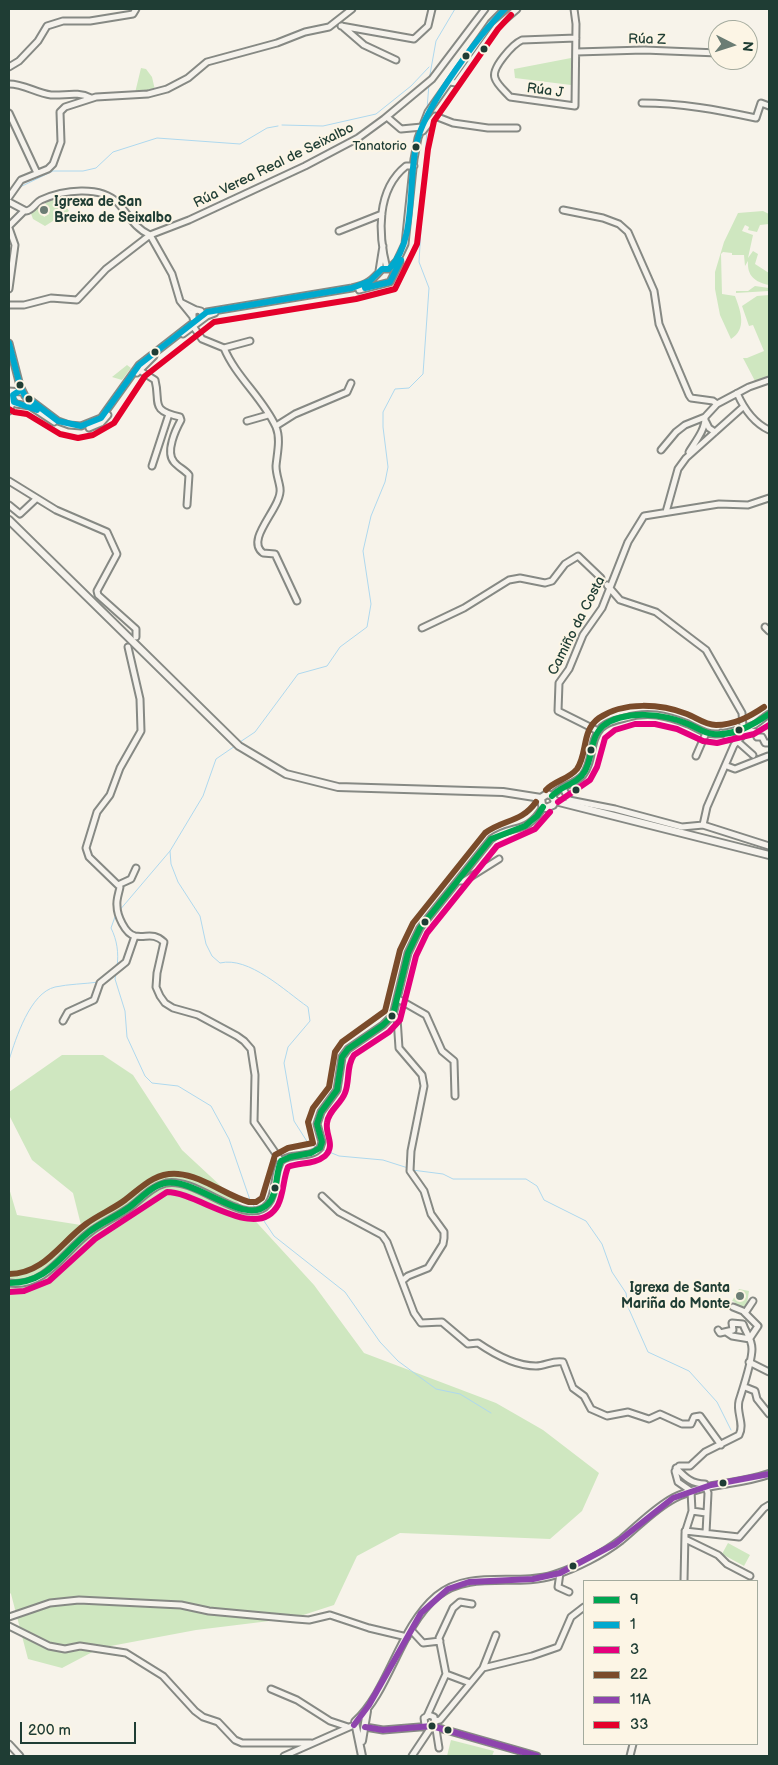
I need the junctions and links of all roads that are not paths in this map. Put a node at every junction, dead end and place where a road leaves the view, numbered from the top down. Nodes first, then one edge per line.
1 (136, 9) edge
2 (352, 9) edge
3 (432, 9) edge
4 (483, 9) edge
5 (505, 9) edge
6 (517, 9) edge
7 (574, 9) edge
8 (335, 24) junction
9 (341, 26) junction
10 (576, 38) junction
11 (576, 52) junction
12 (708, 53) edge
13 (396, 60) dead end
14 (9, 67) edge
15 (450, 82) junction
16 (9, 84) edge
17 (91, 98) junction
18 (642, 103) dead end
19 (769, 106) edge
20 (9, 113) edge
21 (387, 117) junction
22 (423, 126) junction
23 (517, 128) dead end
24 (415, 154) junction
25 (406, 166) junction
26 (413, 166) junction
27 (37, 173) junction
28 (415, 182) junction
29 (9, 197) edge
30 (9, 202) edge
31 (563, 210) dead end
32 (27, 211) junction
33 (382, 214) junction
34 (9, 227) edge
35 (339, 231) dead end
36 (150, 235) junction
37 (384, 243) junction
38 (11, 259) edge
39 (388, 269) junction
40 (379, 274) junction
41 (393, 274) junction
42 (382, 283) junction
43 (9, 289) edge
44 (181, 303) junction
45 (9, 305) edge
46 (201, 312) junction
47 (210, 314) junction
48 (195, 322) junction
49 (250, 341) dead end
50 (9, 343) edge
51 (224, 348) junction
52 (155, 352) junction
53 (140, 369) junction
54 (769, 380) edge
55 (351, 383) dead end
56 (9, 391) edge
57 (20, 392) junction
58 (737, 393) junction
59 (15, 401) edge
60 (717, 404) junction
61 (743, 407) junction
62 (10, 409) edge
63 (170, 414) junction
64 (268, 415) junction
65 (706, 420) junction
66 (247, 421) dead end
67 (276, 426) junction
68 (769, 430) edge
69 (714, 432) junction
70 (660, 450) dead end
71 (686, 458) junction
72 (152, 466) dead end
73 (9, 481) edge
74 (769, 498) edge
75 (34, 501) junction
76 (9, 505) edge
77 (187, 505) dead end
78 (666, 512) junction
79 (9, 520) edge
80 (601, 578) dead end
81 (609, 587) junction
82 (297, 601) dead end
83 (764, 627) dead end
84 (422, 628) dead end
85 (769, 631) edge
86 (136, 637) dead end
87 (128, 647) dead end
88 (769, 714) edge
89 (747, 728) junction
90 (598, 731) junction
91 (706, 733) junction
92 (721, 733) junction
93 (736, 740) junction
94 (769, 743) edge
95 (753, 755) dead end
96 (696, 756) dead end
97 (769, 757) edge
98 (727, 766) junction
99 (563, 788) junction
100 (541, 798) junction
101 (553, 798) junction
102 (543, 807) junction
103 (702, 825) junction
104 (769, 846) edge
105 (769, 855) edge
106 (499, 859) dead end
107 (136, 868) dead end
108 (458, 881) junction
109 (118, 884) junction
110 (135, 936) junction
111 (398, 999) junction
112 (393, 1015) junction
113 (62, 1021) dead end
114 (455, 1096) dead end
115 (281, 1161) junction
116 (322, 1196) dead end
117 (402, 1281) junction
118 (9, 1282) edge
119 (753, 1300) dead end
120 (733, 1307) dead end
121 (745, 1314) junction
122 (718, 1330) dead end
123 (726, 1332) junction
124 (750, 1338) junction
125 (750, 1362) junction
126 (769, 1372) edge
127 (745, 1387) junction
128 (769, 1414) edge
129 (720, 1444) junction
130 (676, 1468) junction
131 (769, 1474) edge
132 (706, 1487) junction
133 (691, 1491) junction
134 (769, 1505) edge
135 (692, 1511) junction
136 (706, 1513) junction
137 (685, 1530) junction
138 (706, 1533) junction
139 (685, 1539) junction
140 (560, 1573) junction
141 (750, 1576) dead end
142 (684, 1580) edge
143 (569, 1592) dead end
144 (472, 1604) dead end
145 (583, 1608) edge
146 (9, 1617) edge
147 (9, 1626) edge
148 (411, 1630) junction
149 (496, 1635) dead end
150 (407, 1637) junction
151 (440, 1641) junction
152 (483, 1668) junction
153 (446, 1674) junction
154 (470, 1683) junction
155 (271, 1690) dead end
156 (427, 1716) junction
157 (425, 1725) junction
158 (434, 1725) junction
159 (359, 1726) junction
160 (311, 1743) junction
161 (9, 1744) edge
162 (438, 1748) dead end
163 (20, 1756) edge
164 (284, 1756) edge
165 (363, 1756) edge
166 (412, 1756) edge
167 (537, 1756) edge

1 - 14 street
2 - 8 street
3 - 9 street
4 - 21 street, Rúa Verea Real de Seixalbo
5 - 15 street
6 - 15 street
7 - 10 street, Rúa J
8 - 9 street
8 - 17 street
9 - 13 street
10 - 11 street, Rúa J
10 - 11 street, Rúa J
11 - 12 street, Rúa Z
15 - 22 street
16 - 17 street
17 - 27 street
18 - 19 street
20 - 27 street
21 - 22 street
21 - 36 street, Rúa Verea Real de Seixalbo
22 - 23 street
22 - 24 street
22 - 28 street
24 - 25 street
24 - 26 street
25 - 26 street
25 - 33 street
26 - 28 street
26 - 39 street
27 - 29 street
28 - 41 street
30 - 32 street
31 - 60 street
32 - 34 street
32 - 36 street
33 - 35 street
33 - 37 street
34 - 38 street
36 - 44 street
36 - 45 street, Rúa Verea Real de Seixalbo
37 - 39 street
37 - 40 street
38 - 43 street
39 - 40 street
39 - 41 street
40 - 42 street
40 - 46 street
41 - 42 street
42 - 47 street
44 - 46 street
44 - 48 street
46 - 47 street
46 - 48 street
46 - 48 street
47 - 48 street
48 - 51 street
48 - 52 street
48 - 53 street
49 - 51 street
50 - 57 street
51 - 64 street
52 - 53 street
52 - 57 street
53 - 59 street
53 - 63 street
54 - 58 street
55 - 67 street
56 - 57 street
57 - 59 street
57 - 59 street
58 - 60 street
58 - 61 street
59 - 62 street
60 - 65 street
61 - 68 street
61 - 69 street
63 - 72 street
63 - 77 street
64 - 66 street
64 - 67 street
65 - 69 street
65 - 70 street
65 - 71 street
67 - 82 street
69 - 71 street
71 - 78 street
73 - 75 street
74 - 78 street
75 - 76 street
75 - 86 street
78 - 81 street, Camiño da Costa
79 - 100 main road
80 - 84 street
81 - 89 street
81 - 90 street, Camiño da Costa
83 - 85 street
87 - 109 street
88 - 89 street
89 - 92 street
89 - 93 street
89 - 94 street
90 - 91 street
90 - 99 street
91 - 92 street
91 - 96 street
92 - 93 street
93 - 95 street
93 - 98 street
97 - 98 street
98 - 103 street
99 - 101 street
99 - 103 street
100 - 101 main road
100 - 102 main road
101 - 102 main road
101 - 105 main road
102 - 108 street
103 - 104 street
106 - 108 street
107 - 109 street
108 - 111 street
109 - 110 street
110 - 113 street
110 - 115 street
111 - 112 street
111 - 114 street
112 - 115 street
112 - 117 street
115 - 118 street
116 - 117 street
117 - 129 street
119 - 121 street
120 - 121 street
121 - 124 street
122 - 123 street
123 - 124 street
123 - 124 street
124 - 125 street
125 - 126 street
125 - 127 street
127 - 128 street
127 - 129 street
129 - 130 street
130 - 132 street
130 - 133 street
131 - 132 main road
132 - 133 main road
132 - 136 street
133 - 135 street
133 - 140 main road
134 - 138 street
135 - 136 street
135 - 137 street
136 - 138 street
137 - 138 street
137 - 139 street
139 - 141 street
139 - 142 street
140 - 143 street
140 - 148 main road
144 - 151 street
145 - 152 street
146 - 150 street
147 - 160 street
148 - 150 main road
148 - 151 street
149 - 152 street
150 - 159 main road
151 - 153 street
152 - 154 street
153 - 154 street
153 - 156 street
154 - 158 street
155 - 159 street
156 - 157 street
156 - 158 street
157 - 158 street
157 - 159 street
158 - 162 street
158 - 166 street
158 - 167 street
159 - 160 street
159 - 165 main road
160 - 164 street
161 - 163 street

